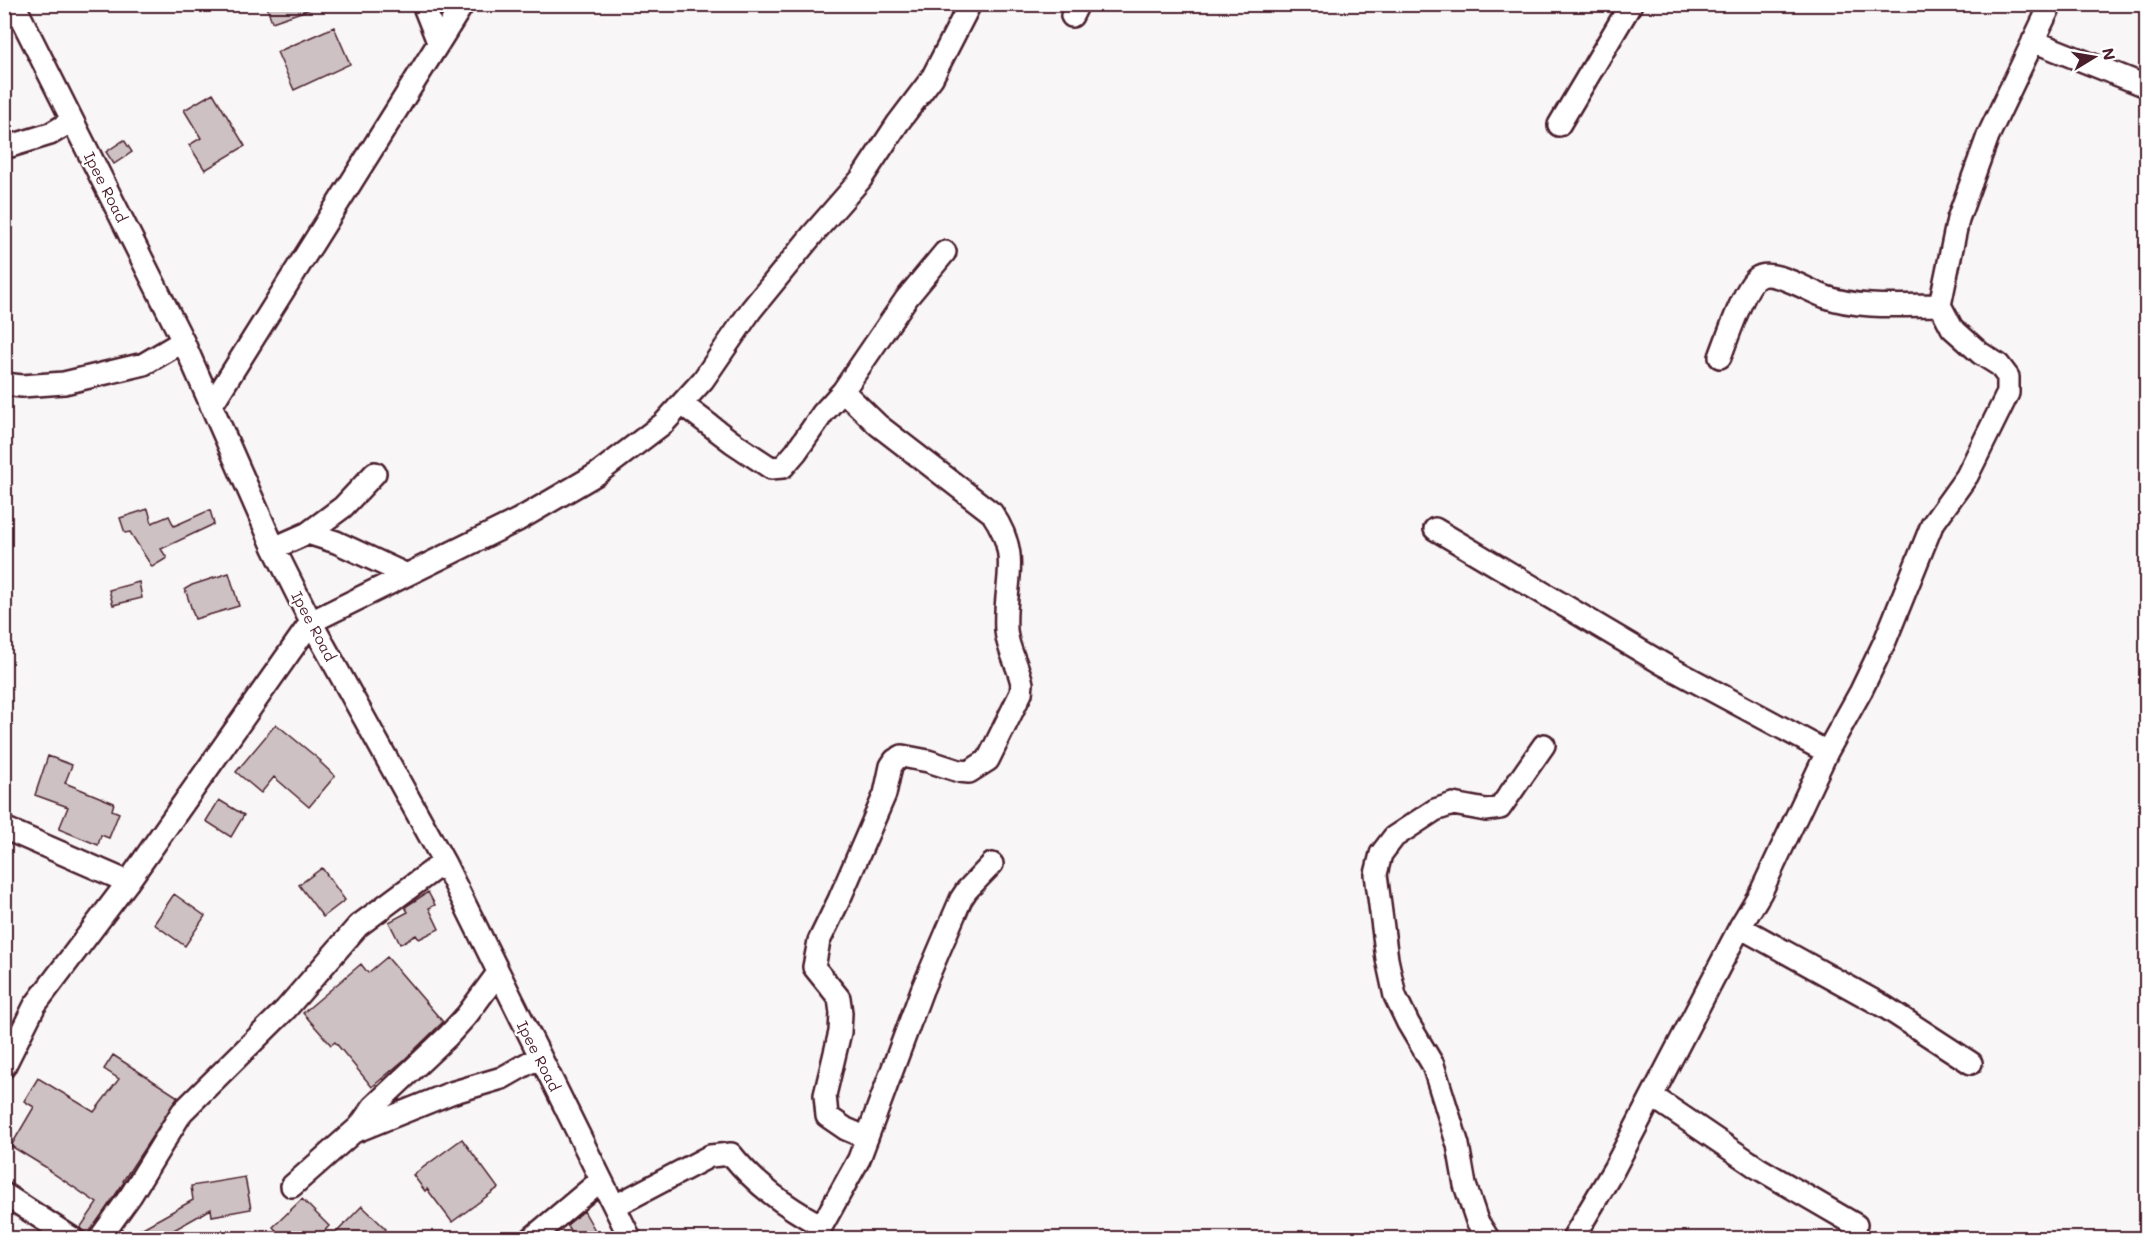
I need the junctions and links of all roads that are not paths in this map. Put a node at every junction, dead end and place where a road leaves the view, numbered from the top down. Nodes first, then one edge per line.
1 (14, 4) edge
2 (423, 4) edge
3 (463, 4) edge
4 (970, 4) edge
5 (1631, 4) edge
6 (2051, 4) edge
7 (2033, 41) junction
8 (438, 42) junction
9 (2146, 86) edge
10 (72, 121) junction
11 (1559, 125) dead end
12 (4, 148) edge
13 (945, 252) dead end
14 (1940, 305) junction
15 (183, 341) junction
16 (1720, 357) dead end
17 (4, 384) edge
18 (843, 391) junction
19 (682, 404) junction
20 (211, 406) junction
21 (375, 473) dead end
22 (1435, 529) dead end
23 (308, 533) junction
24 (274, 548) junction
25 (407, 575) junction
26 (311, 622) junction
27 (1544, 745) dead end
28 (1827, 752) junction
29 (4, 828) edge
30 (444, 862) junction
31 (992, 864) dead end
32 (128, 882) junction
33 (1740, 927) junction
34 (498, 973) junction
35 (539, 1057) junction
36 (1971, 1063) dead end
37 (4, 1067) edge
38 (1652, 1096) junction
39 (353, 1133) junction
40 (867, 1138) junction
41 (602, 1180) junction
42 (291, 1186) dead end
43 (4, 1194) edge
44 (615, 1206) junction
45 (1856, 1225) dead end
46 (817, 1232) edge
47 (72, 1239) edge
48 (100, 1239) edge
49 (532, 1239) edge
50 (630, 1239) edge
51 (1488, 1239) edge
52 (1573, 1239) edge

1 - 10 street, Ipee Road
2 - 8 street
3 - 8 street
4 - 19 street
5 - 11 street
6 - 7 street
7 - 9 street
7 - 14 street
8 - 20 street
10 - 12 street
10 - 15 street, Ipee Road
13 - 18 street
14 - 16 street
14 - 28 street
15 - 17 street
15 - 20 street, Ipee Road
18 - 19 street
18 - 40 street
19 - 25 street
20 - 24 street, Ipee Road
21 - 23 street
22 - 28 street
23 - 24 street
23 - 25 street
24 - 26 street, Ipee Road
25 - 26 street
26 - 30 street, Ipee Road
26 - 32 street
27 - 51 street
28 - 33 street
29 - 32 street
30 - 34 street, Ipee Road
30 - 48 street
31 - 40 street
32 - 37 street
33 - 36 street
33 - 38 street
34 - 35 street, Ipee Road
34 - 39 street
35 - 39 street
35 - 41 street, Ipee Road
38 - 45 street
38 - 52 street
39 - 42 street
40 - 46 street
41 - 44 street, Ipee Road
41 - 49 street
43 - 47 street
44 - 46 street
44 - 50 street, Ipee Road

